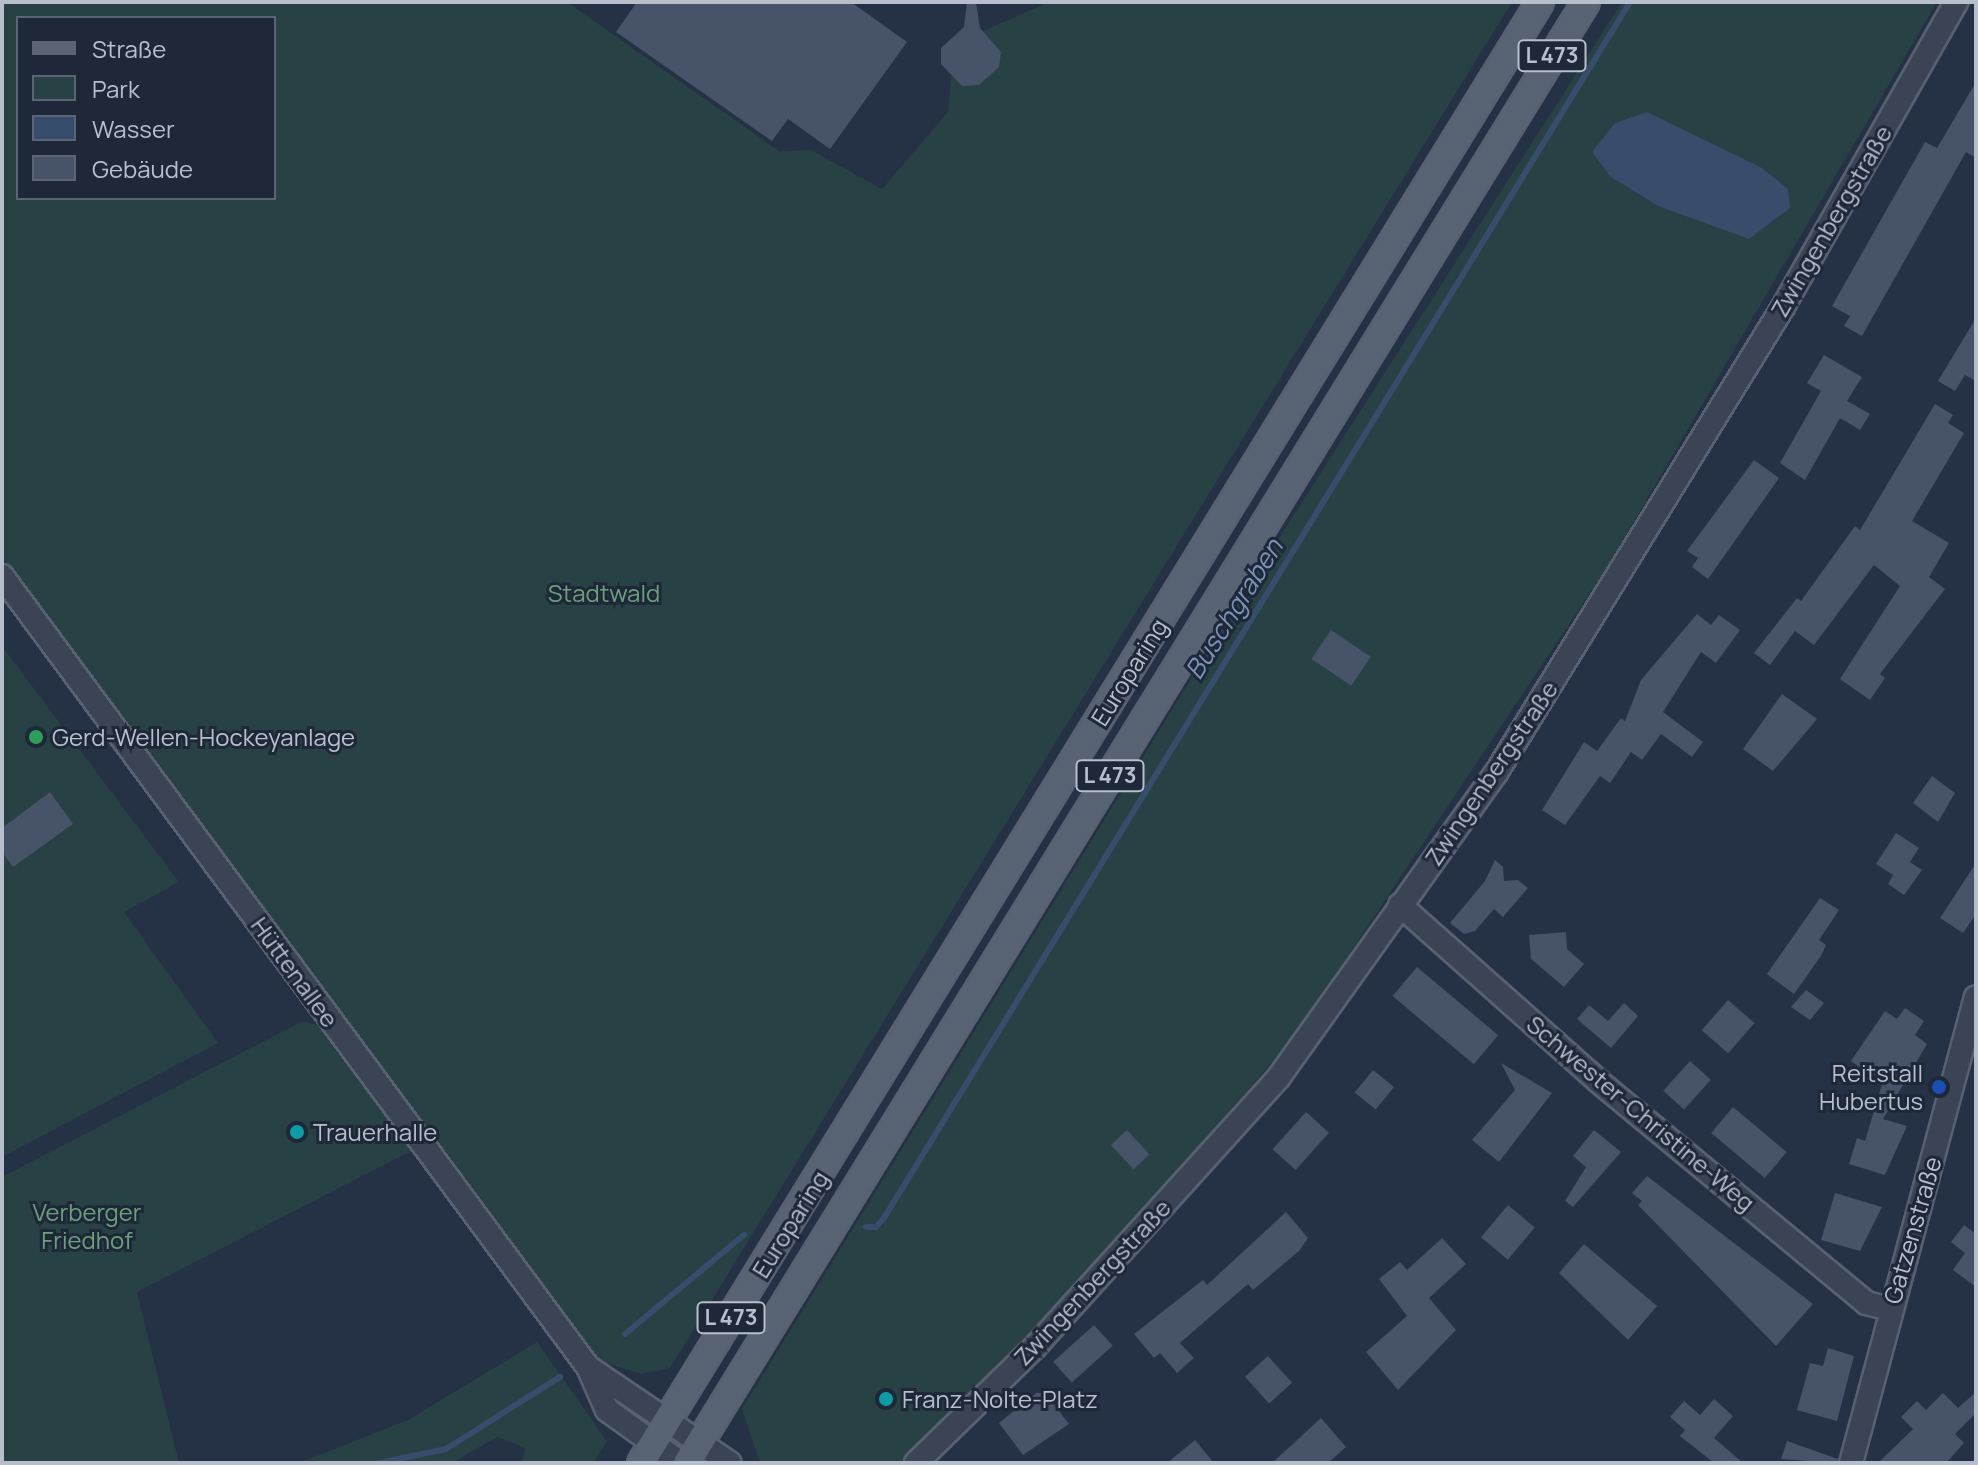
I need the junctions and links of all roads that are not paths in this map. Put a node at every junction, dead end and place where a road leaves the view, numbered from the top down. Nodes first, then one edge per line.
1 (1540, 2) edge
2 (1586, 2) edge
3 (1956, 2) edge
4 (2, 576) edge
5 (1400, 905) junction
6 (1976, 997) edge
7 (1890, 1309) junction
8 (588, 1367) junction
9 (668, 1419) junction
10 (647, 1453) edge
11 (689, 1456) edge
12 (730, 1463) edge
13 (916, 1463) edge
14 (1851, 1463) edge

1 - 9 main road, Europaring / L 473
2 - 11 main road, Europaring / L 473
3 - 5 street, Zwingenbergstraße
4 - 8 street, Hüttenallee
5 - 7 street, Schwester-Christine-Weg
5 - 13 street, Zwingenbergstraße
6 - 7 street, Gatzenstraße
7 - 14 street, Gatzenstraße
8 - 9 street, Hüttenallee
8 - 10 street, Hüttenallee
9 - 10 main road, Europaring / L 473
9 - 11 street
10 - 11 street, Hüttenallee
11 - 12 street

